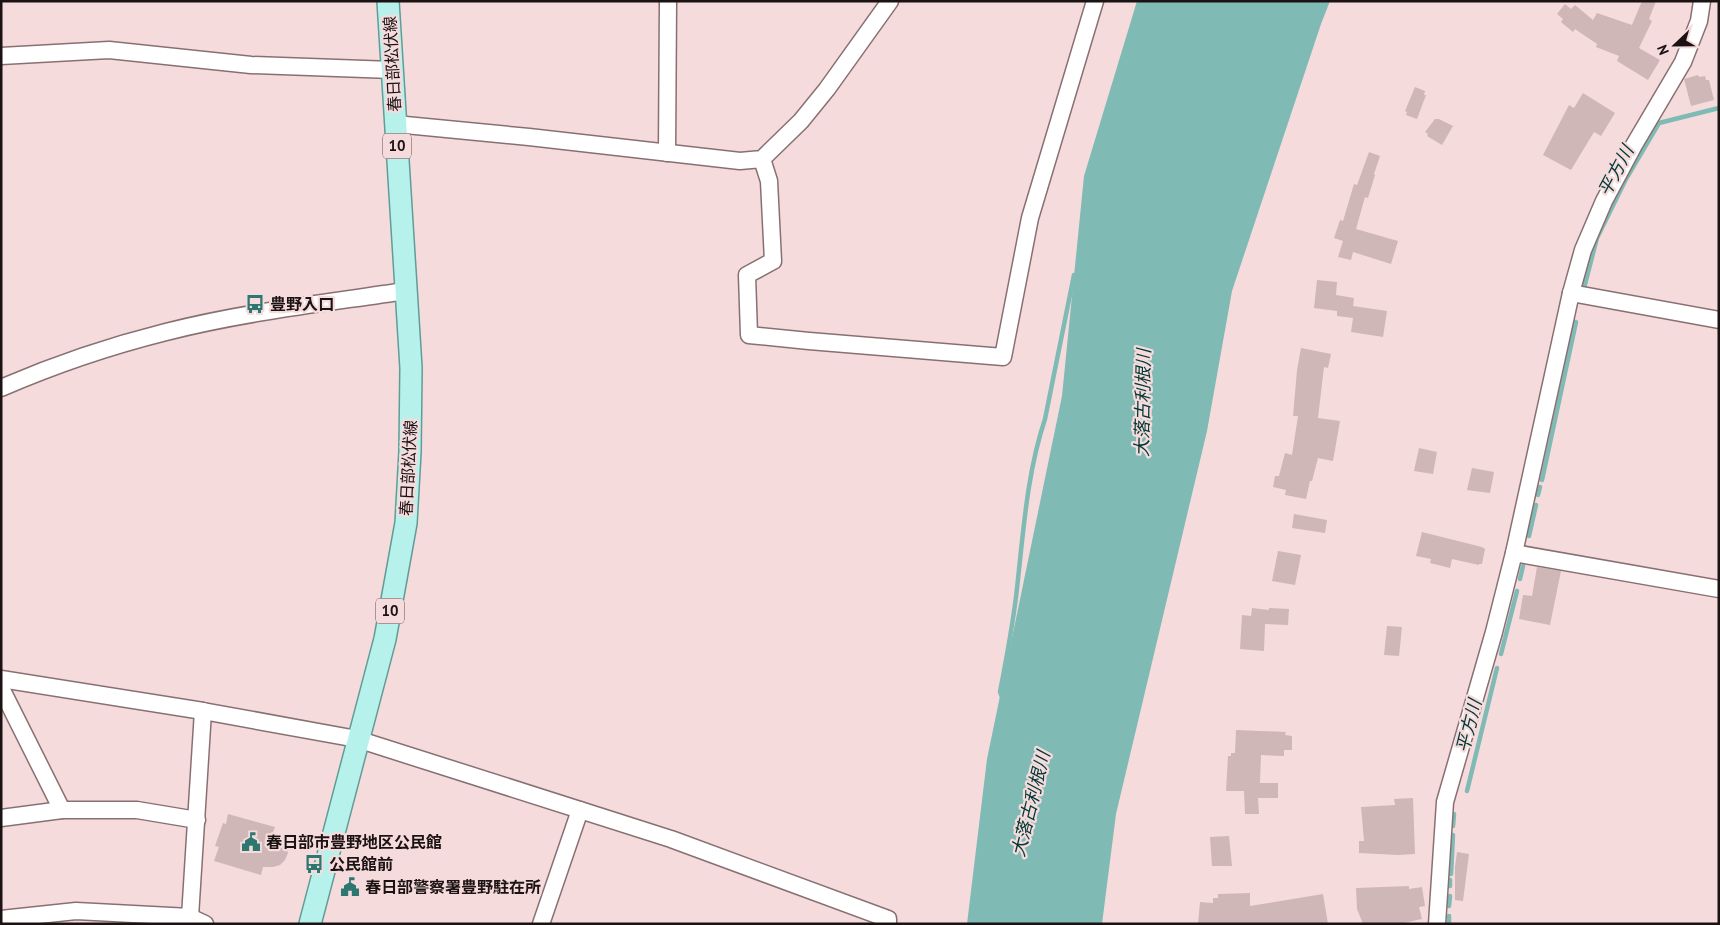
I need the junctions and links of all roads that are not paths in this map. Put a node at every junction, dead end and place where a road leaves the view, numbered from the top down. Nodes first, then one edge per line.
1 (388, 1) edge
2 (668, 1) edge
3 (890, 1) edge
4 (1096, 1) edge
5 (1702, 1) edge
6 (1, 56) edge
7 (392, 70) junction
8 (395, 124) junction
9 (667, 153) junction
10 (762, 159) junction
11 (405, 291) junction
12 (1571, 293) junction
13 (1719, 320) edge
14 (1, 388) edge
15 (1514, 553) junction
16 (1719, 589) edge
17 (1, 679) edge
18 (1, 688) edge
19 (203, 711) junction
20 (357, 739) junction
21 (62, 810) junction
22 (580, 810) junction
23 (1, 818) edge
24 (197, 820) junction
25 (76, 918) edge
26 (1, 919) edge
27 (197, 921) edge
28 (310, 924) edge
29 (542, 924) edge
30 (888, 924) edge
31 (1437, 924) edge

1 - 7 main road, 春日部松伏線 / 10
2 - 9 street
3 - 10 street
4 - 10 street
5 - 12 street
6 - 7 street
7 - 8 main road, 春日部松伏線 / 10
8 - 9 street
8 - 11 main road, 春日部松伏線 / 10
9 - 10 street
11 - 14 street
11 - 20 main road, 春日部松伏線 / 10
12 - 13 street
12 - 15 street
15 - 16 street
15 - 31 street
17 - 19 street
18 - 21 street
19 - 20 street
19 - 24 street
20 - 22 street
20 - 28 main road, 春日部松伏線 / 10
21 - 23 street
21 - 24 street
22 - 29 street
22 - 30 street
24 - 27 street
25 - 26 street
25 - 27 street

